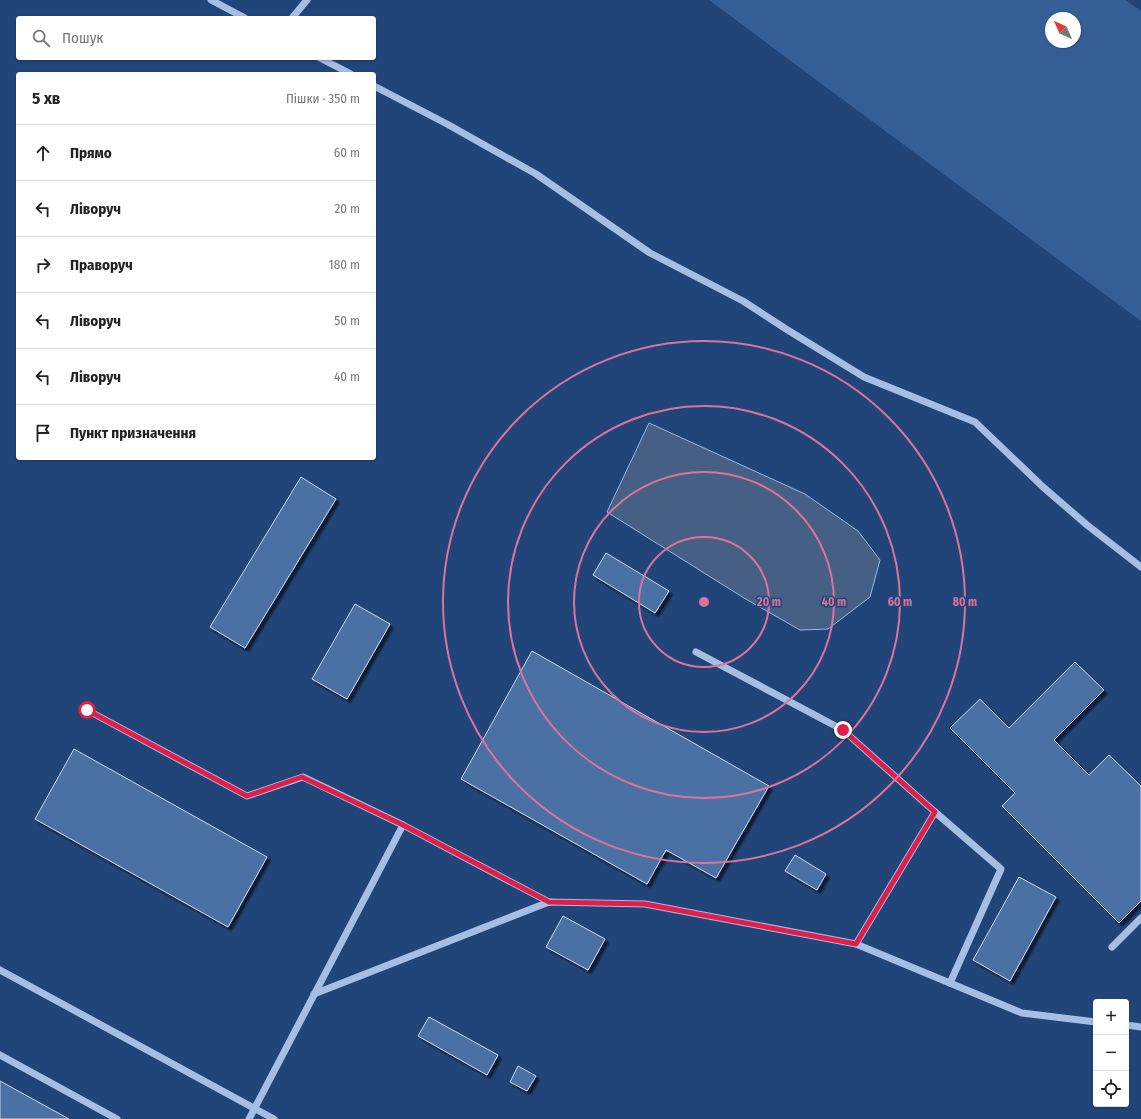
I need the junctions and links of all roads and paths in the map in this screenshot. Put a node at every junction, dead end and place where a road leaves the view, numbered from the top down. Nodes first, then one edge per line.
1 (211, 0) edge
2 (307, 0) edge
3 (240, 16) edge
4 (294, 16) edge
5 (324, 60) edge
6 (347, 72) edge
7 (376, 87) edge
8 (1141, 567) edge
9 (696, 652) dead end
10 (87, 710) dead end
11 (935, 812) junction
12 (403, 825) junction
13 (549, 902) junction
14 (1141, 918) edge
15 (856, 944) junction
16 (1112, 947) dead end
17 (0, 970) edge
18 (950, 983) junction
19 (314, 994) junction
20 (1093, 1022) edge
21 (1129, 1025) edge
22 (1141, 1027) edge
23 (0, 1055) edge
24 (254, 1108) junction
25 (117, 1119) edge
26 (248, 1119) edge
27 (274, 1119) edge

1 - 3 lane
2 - 4 lane
5 - 6 lane
7 - 8 lane
9 - 11 lane
10 - 12 lane
11 - 15 lane
11 - 18 lane
12 - 13 lane
12 - 19 lane
13 - 15 lane
13 - 19 lane
14 - 16 lane
15 - 18 lane
17 - 24 lane
18 - 20 lane
19 - 24 lane
21 - 22 lane
23 - 25 lane
24 - 26 lane
24 - 27 lane

